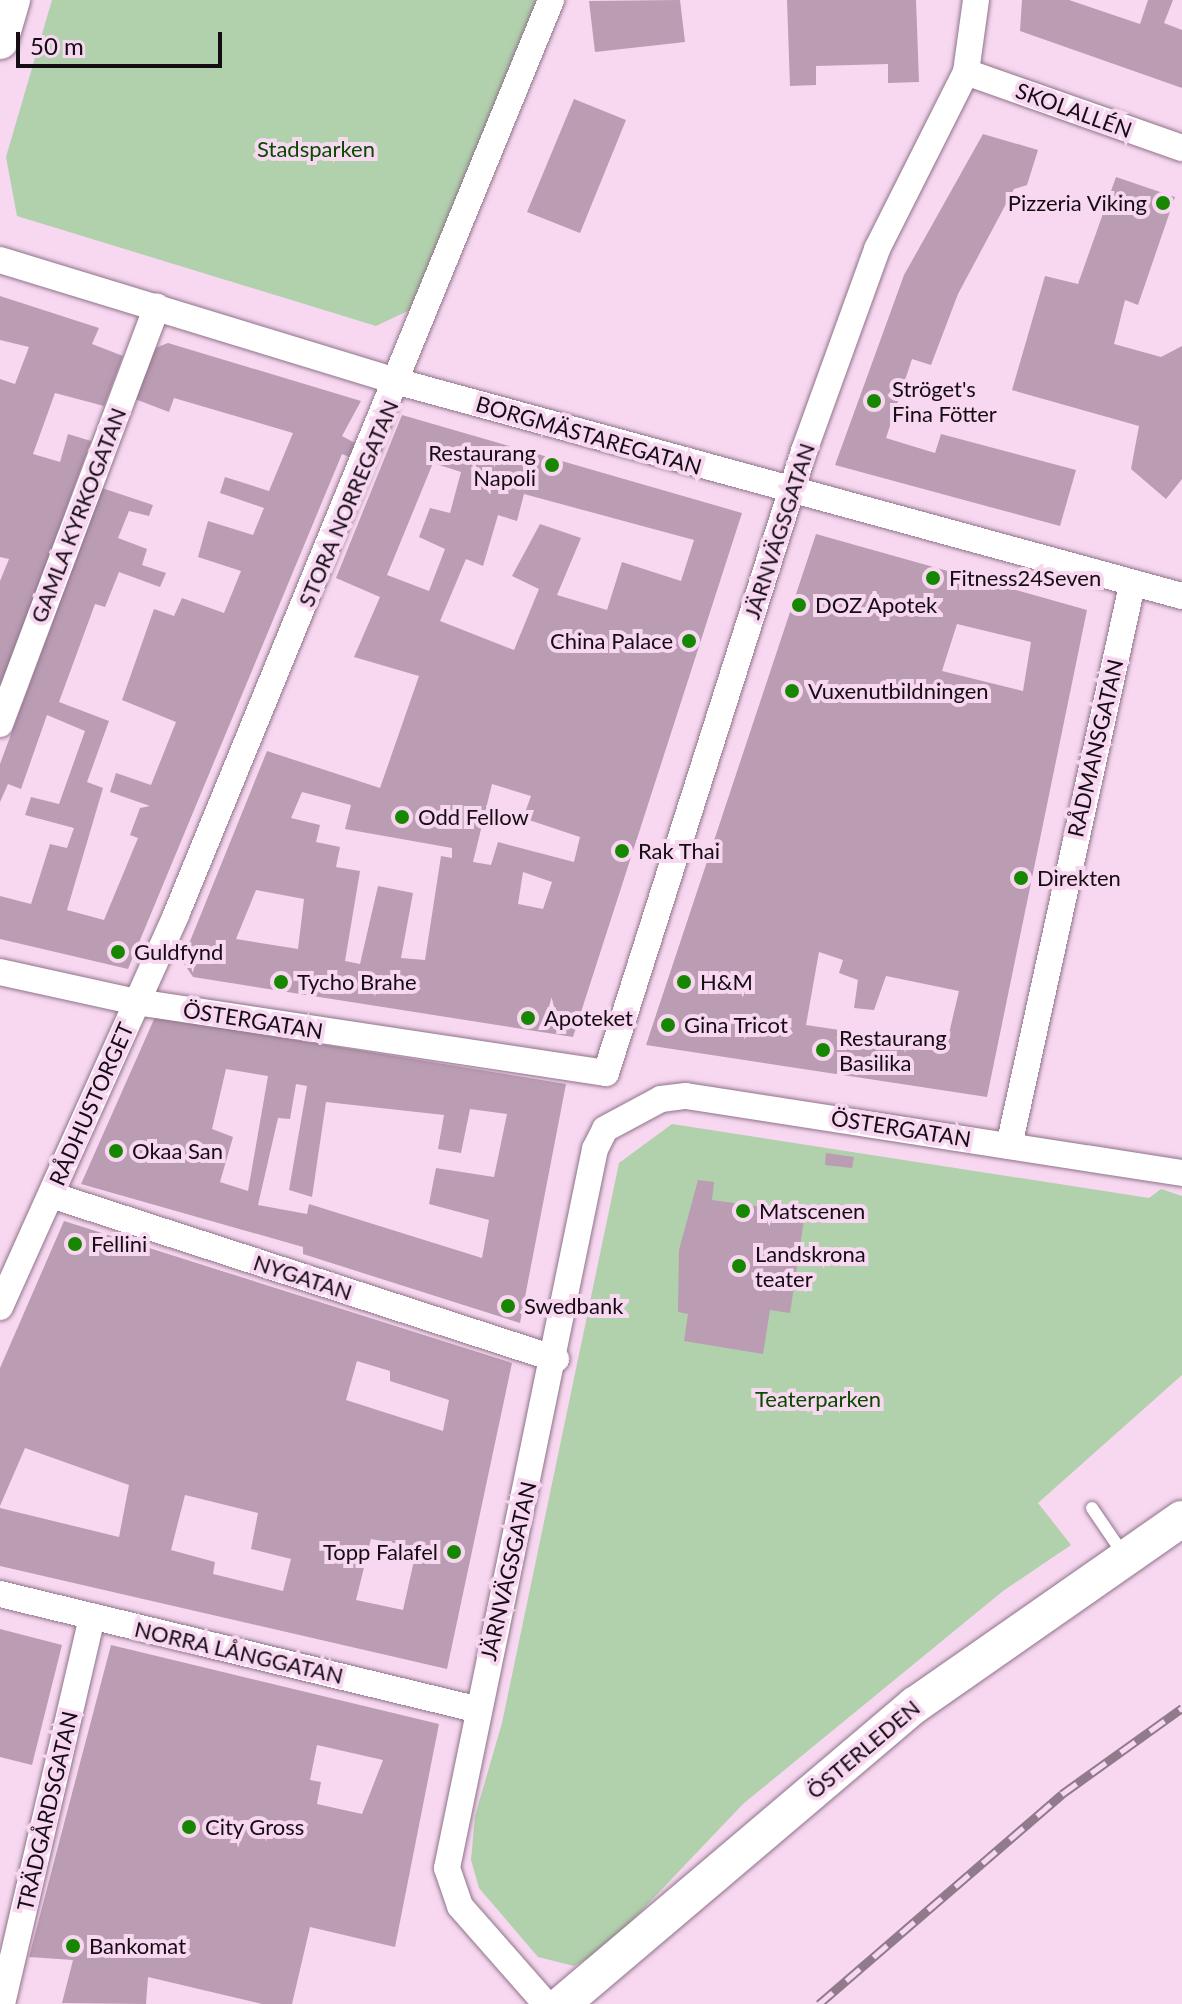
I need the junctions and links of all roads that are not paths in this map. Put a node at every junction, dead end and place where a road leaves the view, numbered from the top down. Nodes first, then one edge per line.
1 (12, 0) edge
2 (551, 0) edge
3 (976, 0) edge
4 (0, 41) edge
5 (966, 72) junction
6 (1182, 148) edge
7 (0, 260) edge
8 (157, 307) junction
9 (399, 382) junction
10 (792, 492) junction
11 (1132, 585) junction
12 (1182, 596) edge
13 (0, 724) edge
14 (0, 972) edge
15 (137, 1002) junction
16 (606, 1073) joint
17 (622, 1116) joint
18 (1009, 1146) junction
19 (1182, 1173) edge
20 (51, 1195) junction
21 (7, 1274) edge
22 (0, 1307) edge
23 (556, 1359) junction
24 (1092, 1508) dead end
25 (1182, 1519) edge
26 (1124, 1555) junction
27 (0, 1594) edge
28 (92, 1617) junction
29 (477, 1709) junction
30 (2, 2004) edge
31 (546, 2004) edge
32 (562, 2004) edge

1 - 4 street
2 - 9 street, STORA NORREGATAN
3 - 5 street, JÄRNVÄGSGATAN
5 - 6 street, SKOLALLÉN
5 - 10 street, JÄRNVÄGSGATAN
7 - 8 street, BORGMÄSTAREGATAN
8 - 9 street, BORGMÄSTAREGATAN
8 - 13 street, GAMLA KYRKOGATAN
9 - 10 street, BORGMÄSTAREGATAN
9 - 15 street, STORA NORREGATAN
10 - 11 street, BORGMÄSTAREGATAN
10 - 16 street, JÄRNVÄGSGATAN
11 - 12 street, BORGMÄSTAREGATAN
11 - 18 street, RÅDMANSGATAN
14 - 15 street, RÅDHUSTORGET
15 - 16 street, ÖSTERGATAN
15 - 20 street, RÅDHUSTORGET
17 - 18 street, ÖSTERGATAN
17 - 23 street, JÄRNVÄGSGATAN
18 - 19 street, ÖSTERGATAN
20 - 21 street, RÅDHUSTORGET
20 - 23 street, NYGATAN
21 - 22 street, RÅDHUSTORGET
23 - 29 street, JÄRNVÄGSGATAN
24 - 26 lane
25 - 26 street, ÖSTERLEDEN
26 - 32 street, ÖSTERLEDEN
27 - 28 street, NORRA LÅNGGATAN
28 - 29 street, NORRA LÅNGGATAN
28 - 30 street, TRÄDGÅRDSGATAN
29 - 31 street, JÄRNVÄGSGATAN

